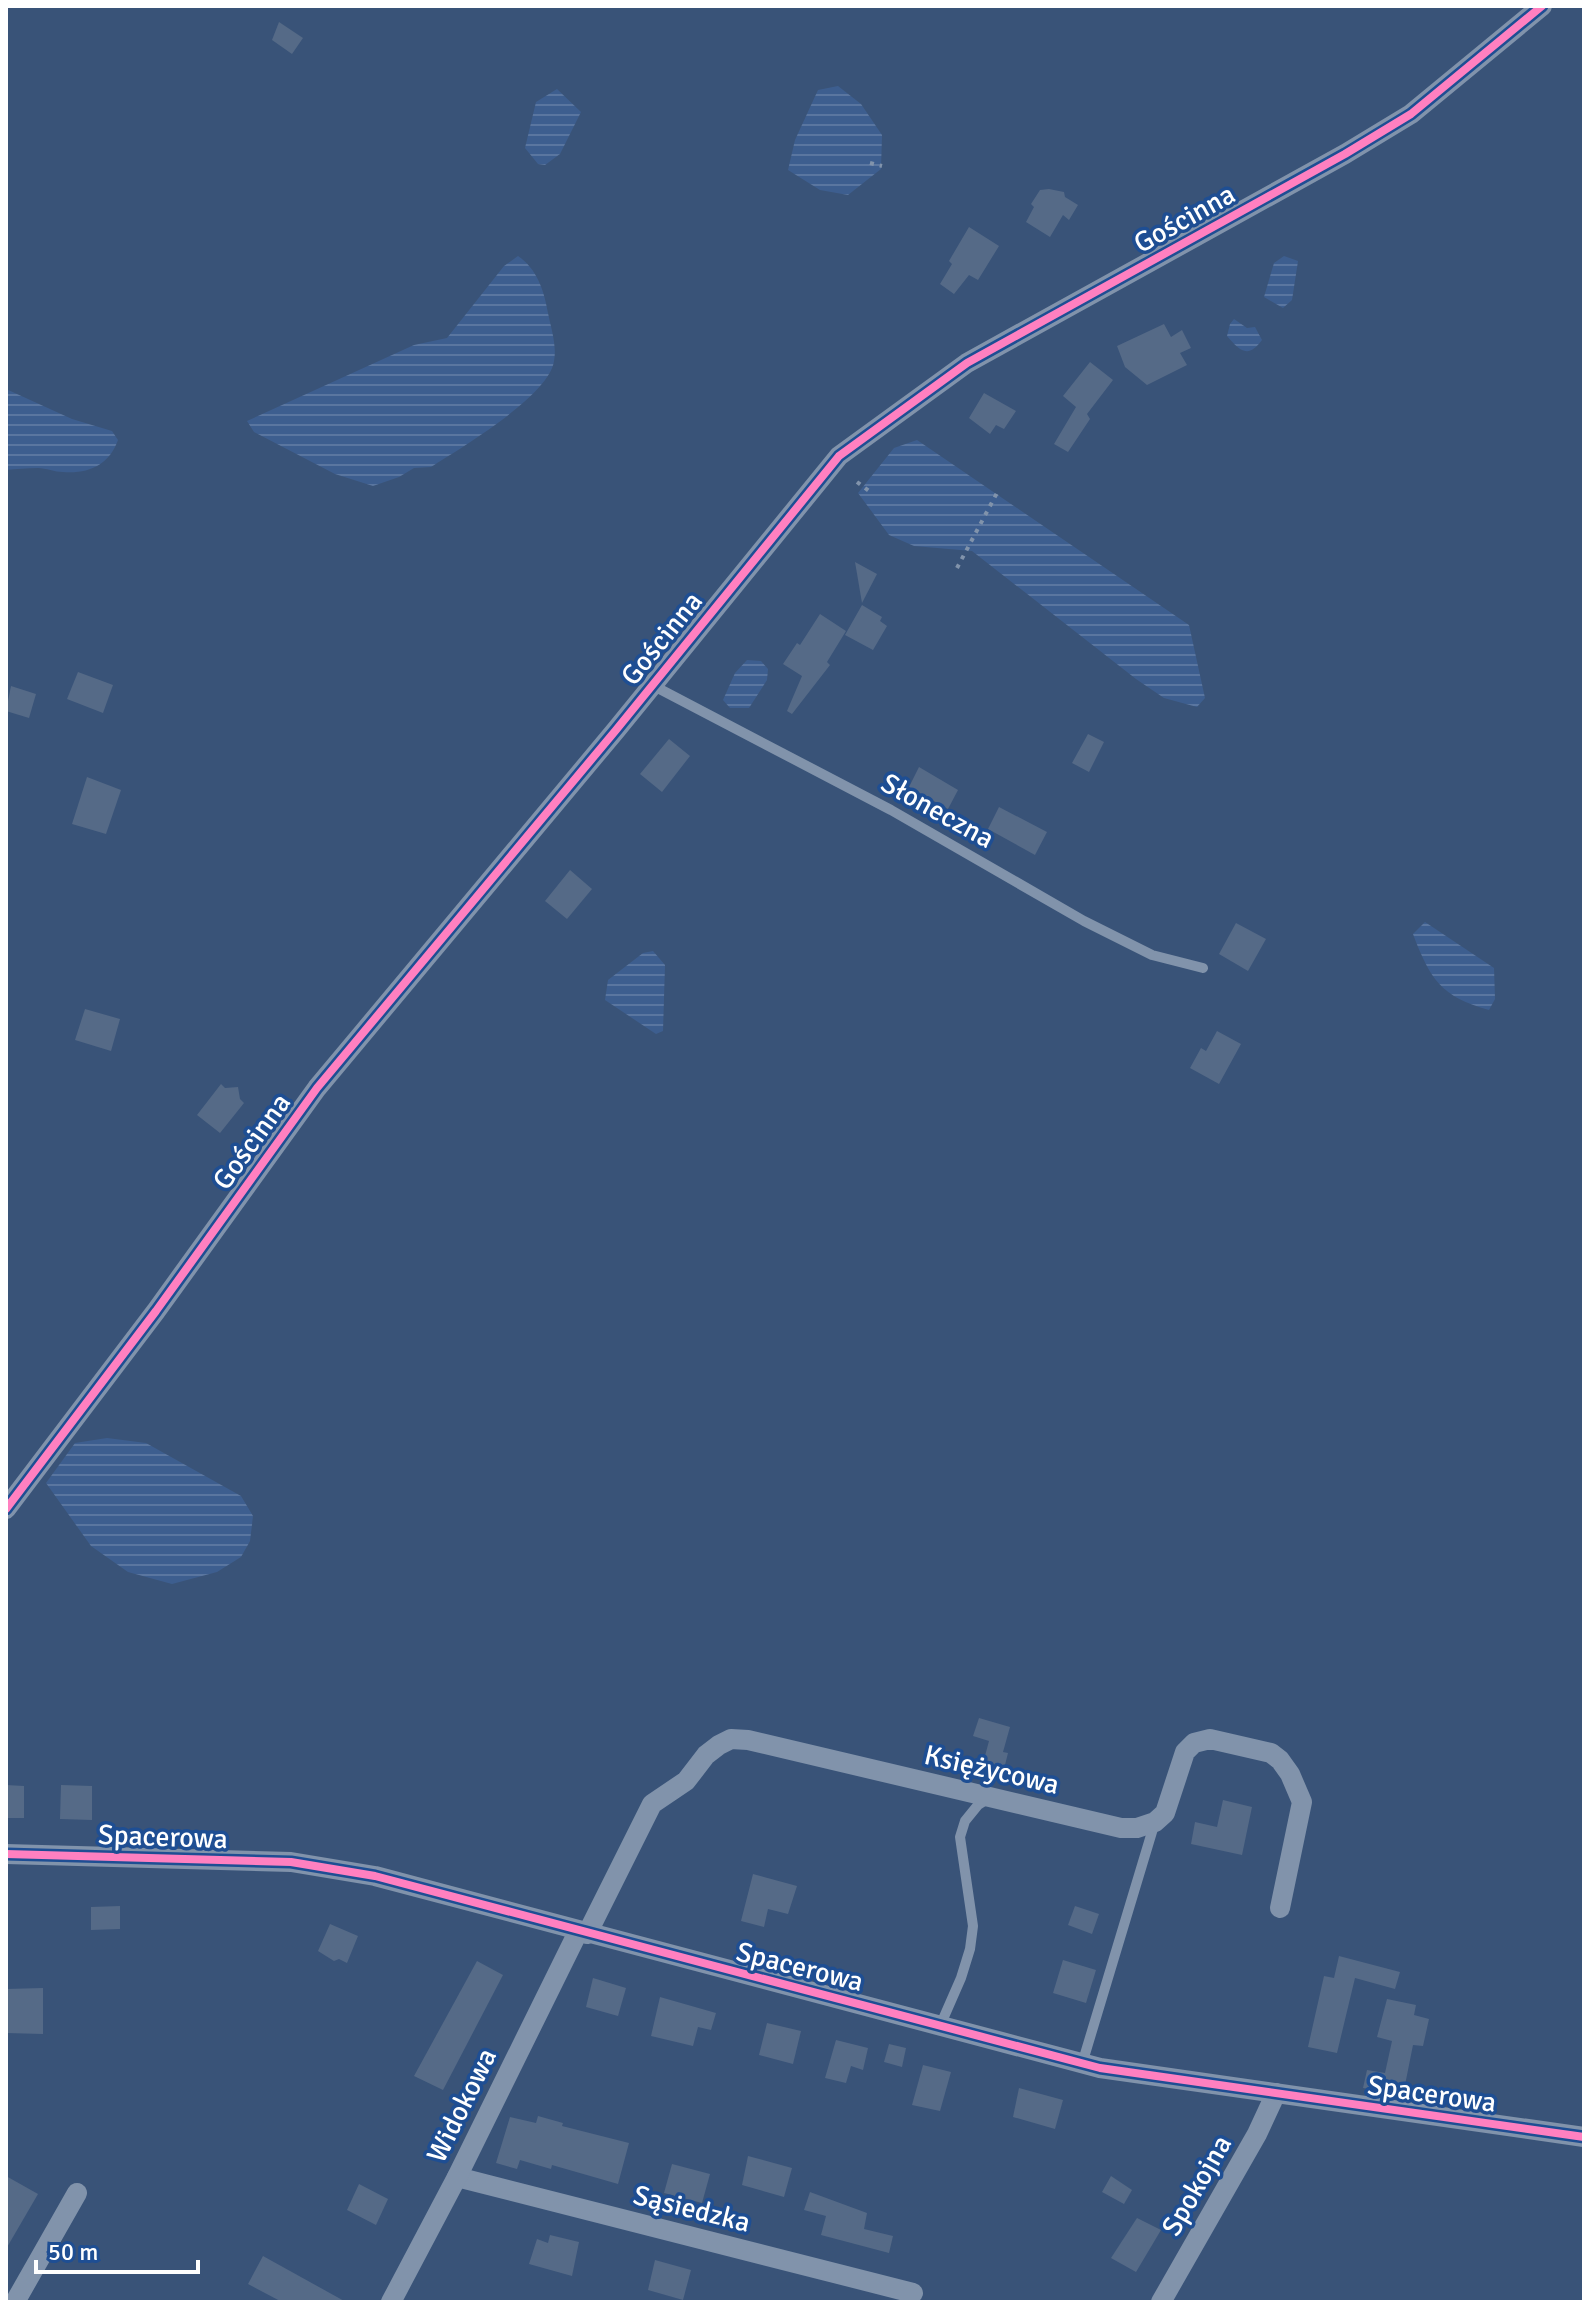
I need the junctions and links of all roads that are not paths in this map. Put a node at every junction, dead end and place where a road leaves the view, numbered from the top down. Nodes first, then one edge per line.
1 (1542, 6) edge
2 (652, 685) junction
3 (1203, 968) dead end
4 (6, 1509) edge
5 (990, 1797) junction
6 (1155, 1822) junction
7 (6, 1854) edge
8 (1280, 1908) dead end
9 (582, 1933) junction
10 (940, 2026) junction
11 (1082, 2064) junction
12 (1276, 2093) junction
13 (1584, 2137) edge
14 (457, 2177) junction
15 (77, 2193) dead end
16 (913, 2293) dead end
17 (15, 2302) edge
18 (391, 2302) edge
19 (1161, 2302) edge

1 - 2 street, Gościnna
2 - 3 lane, Słoneczna
2 - 4 street, Gościnna
5 - 6 street, Księżycowa
5 - 9 street, Księżycowa
5 - 10 lane
6 - 8 street
6 - 11 lane
7 - 9 street, Spacerowa
9 - 10 street, Spacerowa
9 - 14 street, Widokowa
10 - 11 street, Spacerowa
11 - 12 street, Spacerowa
12 - 13 street, Spacerowa
12 - 19 street, Spokojna
14 - 16 street, Sąsiedzka
14 - 18 street, Widokowa
15 - 17 street

